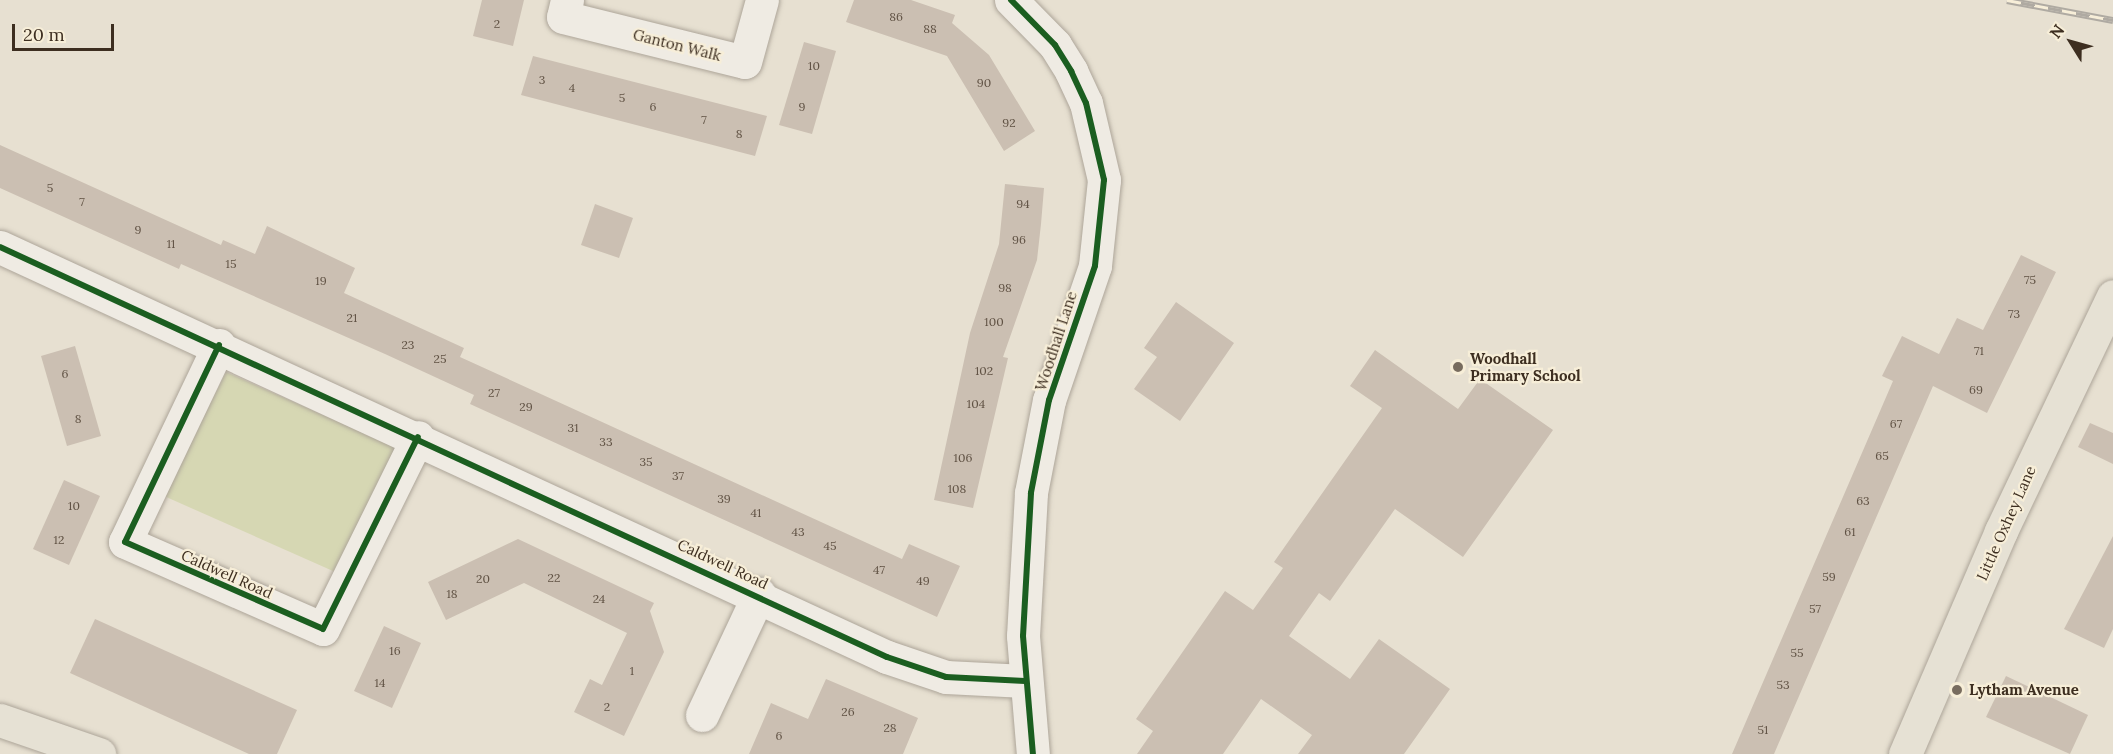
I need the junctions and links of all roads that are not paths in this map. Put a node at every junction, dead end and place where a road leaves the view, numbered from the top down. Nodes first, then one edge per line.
1 (567, 0) edge
2 (762, 0) edge
3 (1011, 0) edge
4 (0, 247) edge
5 (2113, 296) edge
6 (219, 345) junction
7 (418, 437) junction
8 (759, 594) junction
9 (1025, 681) junction
10 (702, 715) dead end
11 (0, 720) edge
12 (99, 754) edge
13 (1033, 754) edge
14 (1905, 754) edge

1 - 2 street, Ganton Walk
3 - 9 street, Woodhall Lane
4 - 6 street, Caldwell Road
5 - 14 main road, Little Oxhey Lane
6 - 7 street, Caldwell Road
6 - 7 street, Caldwell Road
7 - 8 street, Caldwell Road
8 - 9 street, Caldwell Road
8 - 10 street
9 - 13 street, Woodhall Lane
11 - 12 main road

